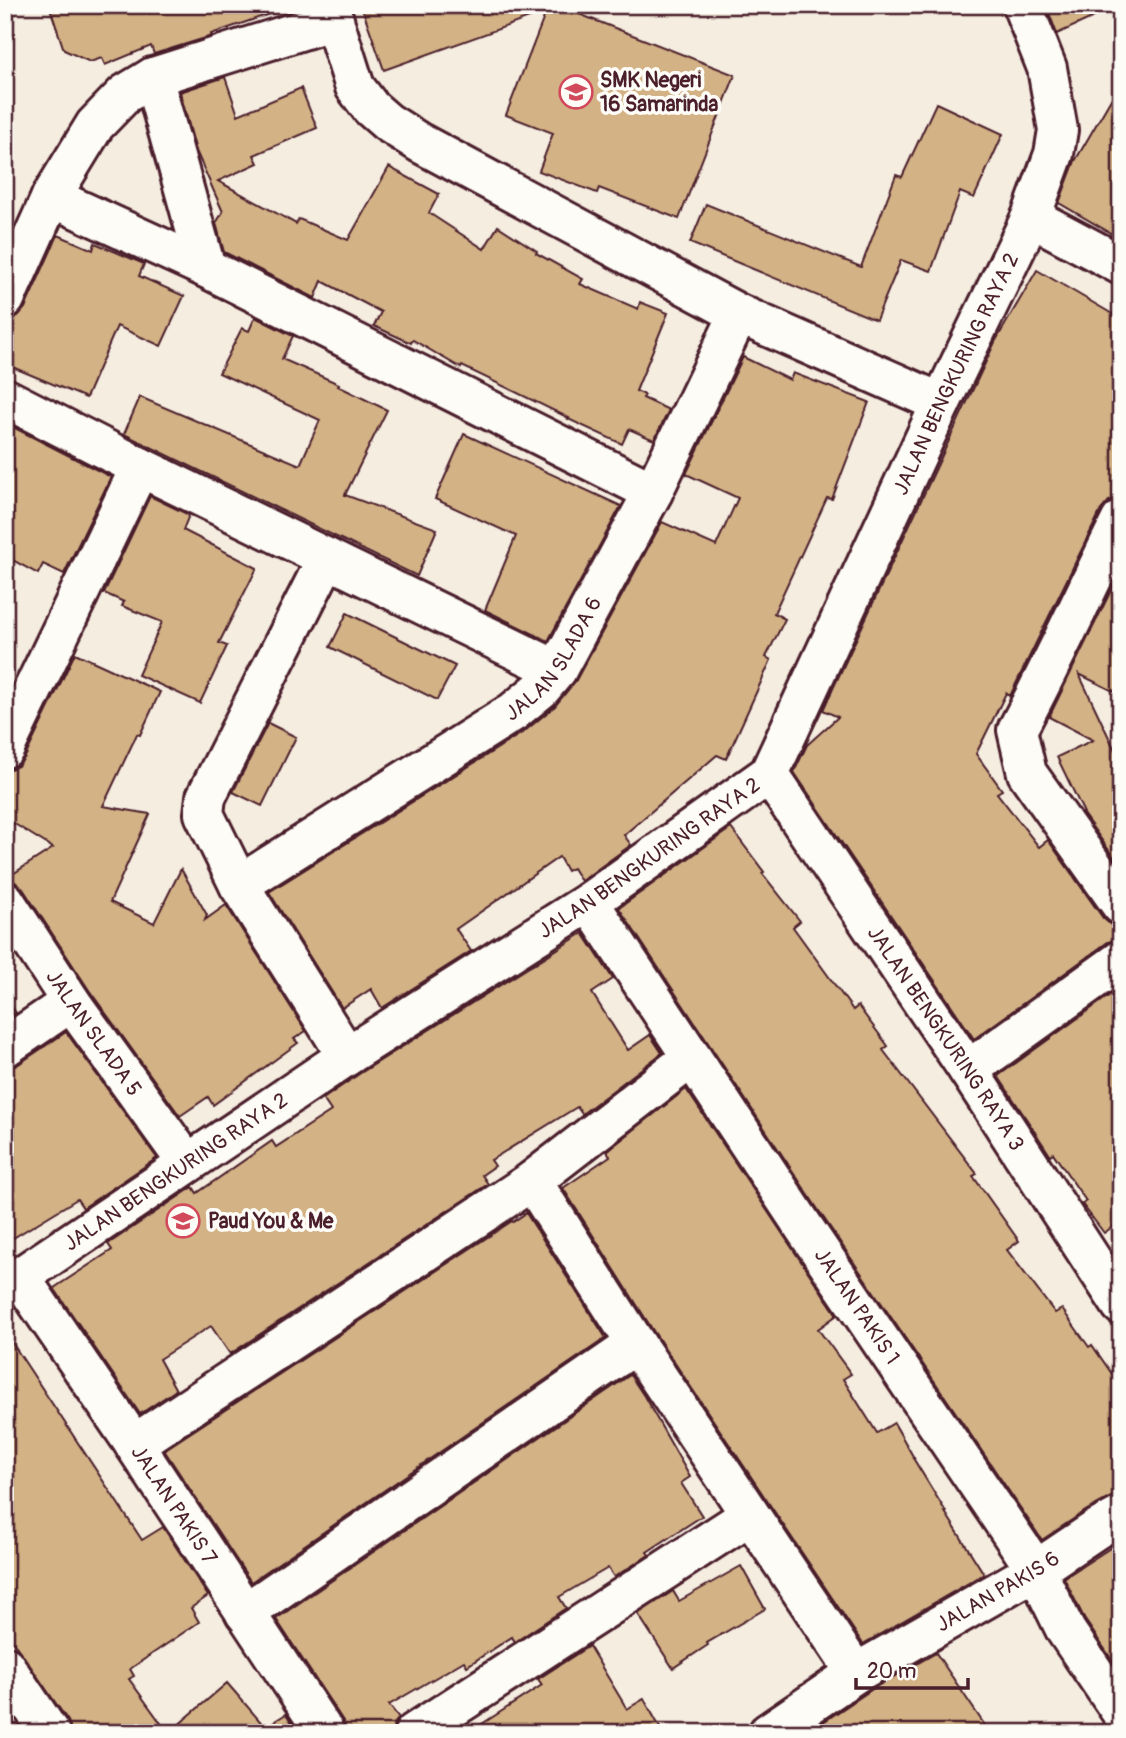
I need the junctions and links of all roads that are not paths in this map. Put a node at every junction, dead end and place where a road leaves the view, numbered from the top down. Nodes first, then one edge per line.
1 (1022, 5) edge
2 (331, 12) edge
3 (153, 77) junction
4 (51, 197) junction
5 (1031, 217) junction
6 (1121, 265) edge
7 (206, 268) junction
8 (5, 299) edge
9 (739, 314) junction
10 (5, 398) edge
11 (941, 403) junction
12 (141, 467) junction
13 (653, 492) junction
14 (1121, 520) edge
15 (327, 558) junction
16 (557, 670) junction
17 (5, 748) edge
18 (769, 774) junction
19 (239, 885) junction
20 (5, 901) edge
21 (589, 902) junction
22 (1121, 905) edge
23 (1121, 960) edge
24 (71, 1002) junction
25 (5, 1047) edge
26 (347, 1056) junction
27 (691, 1058) junction
28 (968, 1070) junction
29 (187, 1163) junction
30 (532, 1181) junction
31 (13, 1282) edge
32 (1121, 1305) edge
33 (636, 1344) junction
34 (134, 1444) junction
35 (750, 1515) junction
36 (1121, 1516) edge
37 (1036, 1570) junction
38 (245, 1613) junction
39 (5, 1666) edge
40 (856, 1673) junction
41 (1121, 1712) edge
42 (50, 1733) edge
43 (325, 1733) edge
44 (414, 1733) edge
45 (768, 1733) edge

1 - 5 street, JALAN BENGKURING RAYA 2
2 - 3 street
2 - 9 street
3 - 4 street
3 - 7 street
4 - 7 street
4 - 8 street
5 - 6 street
5 - 11 street, JALAN BENGKURING RAYA 2
7 - 13 street
9 - 11 street
9 - 13 street, JALAN SLADA 6
10 - 12 street
11 - 18 street, JALAN BENGKURING RAYA 2
12 - 15 street
12 - 17 street
13 - 16 street, JALAN SLADA 6
14 - 22 street
15 - 16 street
15 - 19 street
16 - 19 street, JALAN SLADA 6
18 - 21 street, JALAN BENGKURING RAYA 2
18 - 28 street, JALAN BENGKURING RAYA 3
19 - 26 street
20 - 24 street, JALAN SLADA 5
21 - 26 street, JALAN BENGKURING RAYA 2
21 - 27 street, JALAN PAKIS 1
23 - 28 street
24 - 25 street
24 - 29 street, JALAN SLADA 5
26 - 29 street, JALAN BENGKURING RAYA 2
27 - 30 street
27 - 37 street, JALAN PAKIS 1
28 - 32 street, JALAN BENGKURING RAYA 3
29 - 31 street, JALAN BENGKURING RAYA 2
30 - 33 street
30 - 34 street
31 - 34 street, JALAN PAKIS 7
33 - 35 street
33 - 38 street
34 - 38 street, JALAN PAKIS 7
35 - 40 street
35 - 44 street
36 - 37 street, JALAN PAKIS 6
37 - 40 street, JALAN PAKIS 6
37 - 41 street, JALAN PAKIS 1
38 - 43 street, JALAN PAKIS 7
39 - 42 street
40 - 45 street, JALAN PAKIS 6

